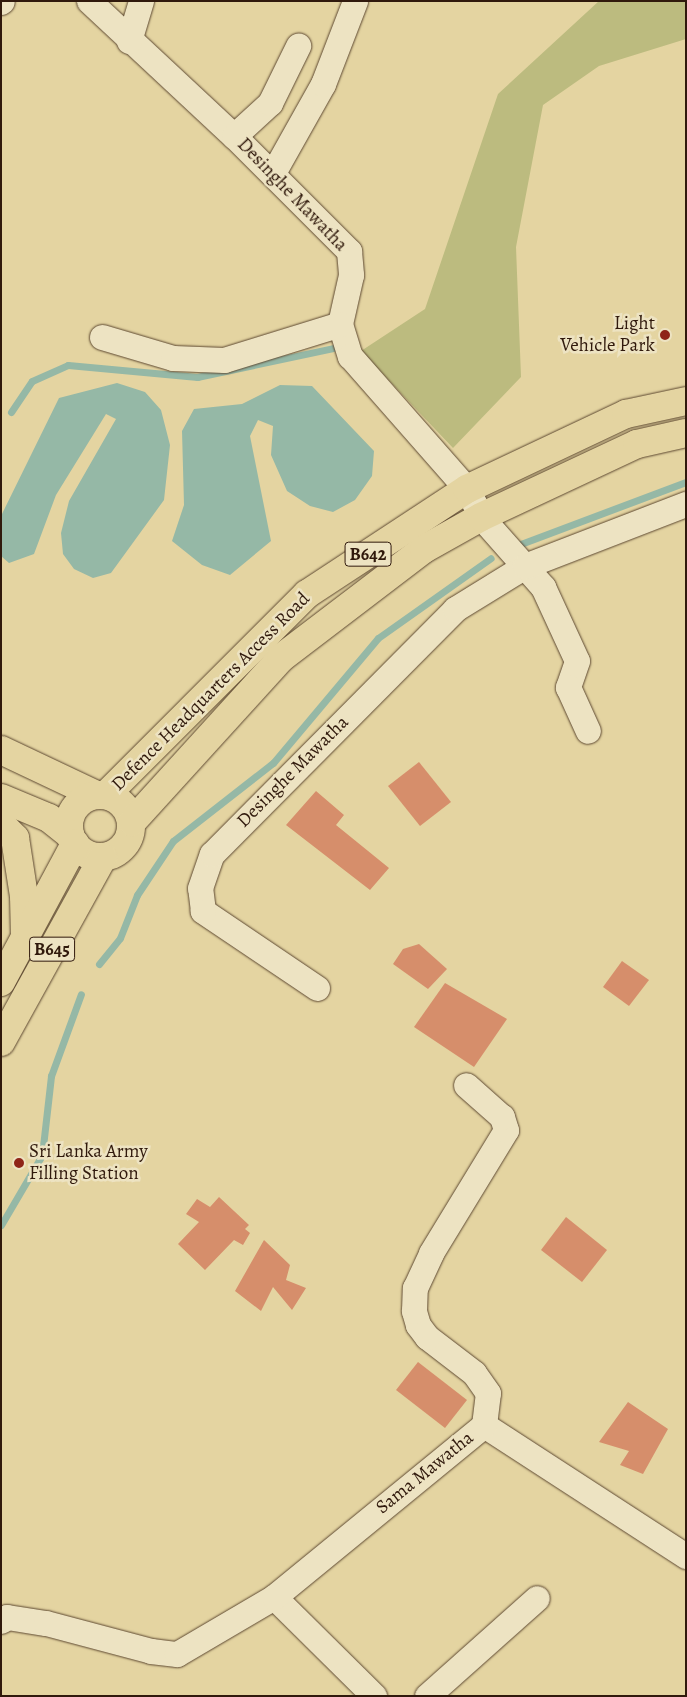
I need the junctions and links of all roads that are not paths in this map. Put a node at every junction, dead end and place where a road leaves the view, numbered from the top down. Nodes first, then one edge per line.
1 (89, 1) edge
2 (141, 1) edge
3 (355, 1) edge
4 (129, 41) junction
5 (298, 46) dead end
6 (234, 136) junction
7 (273, 173) junction
8 (340, 324) junction
9 (102, 337) dead end
10 (686, 401) edge
11 (686, 433) edge
12 (466, 489) junction
13 (686, 504) edge
14 (481, 517) junction
15 (525, 566) junction
16 (588, 731) dead end
17 (1, 750) edge
18 (100, 794) junction
19 (1, 798) edge
20 (132, 822) junction
21 (1, 824) edge
22 (72, 840) junction
23 (103, 857) junction
24 (25, 938) junction
25 (1, 982) edge
26 (317, 988) dead end
27 (1, 1042) edge
28 (466, 1085) dead end
29 (484, 1425) junction
30 (686, 1556) edge
31 (274, 1597) junction
32 (537, 1598) dead end
33 (1, 1621) edge
34 (374, 1696) edge
35 (427, 1696) edge

1 - 4 street, Desinghe Mawatha
2 - 4 street
3 - 7 street
4 - 6 street, Desinghe Mawatha
5 - 6 street
6 - 7 street, Desinghe Mawatha
7 - 8 street, Desinghe Mawatha
8 - 9 street
8 - 12 street
10 - 12 main road, Defence Headquarters Access Road / B642
11 - 14 main road, Defence Headquarters Access Road / B642
12 - 14 street
12 - 18 main road, Defence Headquarters Access Road / B642
13 - 15 street, Desinghe Mawatha
14 - 15 street
14 - 20 main road, Defence Headquarters Access Road / B642
15 - 16 street
15 - 26 street, Desinghe Mawatha
17 - 18 main road
18 - 20 main road
18 - 22 main road
19 - 22 main road
20 - 23 main road
21 - 24 main road
22 - 23 main road
22 - 24 main road, B645
23 - 27 main road, B645
24 - 25 main road, B645
28 - 29 street, Sama Mawatha
29 - 30 street
29 - 31 street, Sama Mawatha
31 - 33 street, Sama Mawatha
31 - 34 street
32 - 35 street

